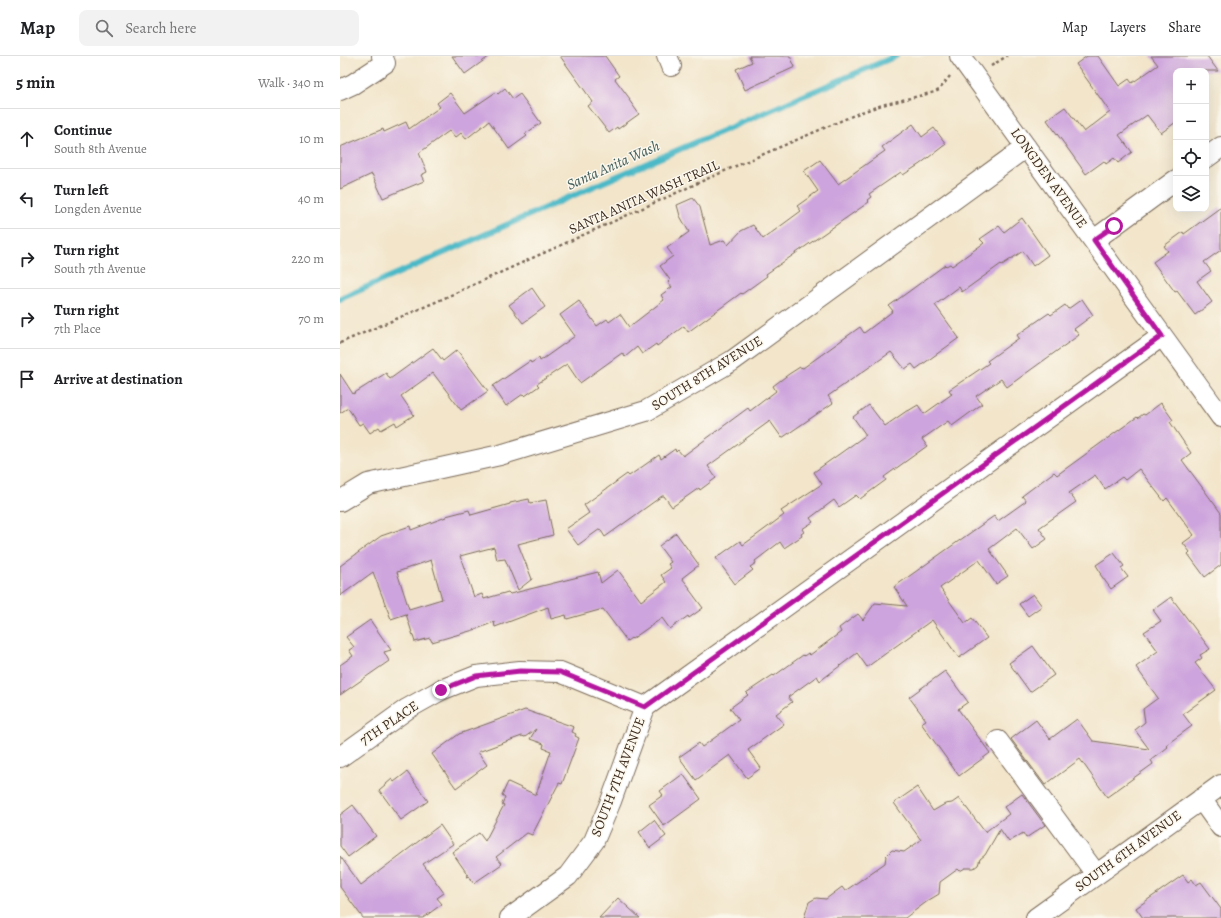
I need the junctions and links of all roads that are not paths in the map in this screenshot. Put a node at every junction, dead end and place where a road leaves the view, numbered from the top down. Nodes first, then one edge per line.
1 (384, 59) edge
2 (957, 63) edge
3 (340, 90) edge
4 (1026, 147) junction
5 (1221, 147) edge
6 (1209, 156) edge
7 (1173, 182) edge
8 (1094, 240) junction
9 (1162, 336) junction
10 (1221, 417) edge
11 (340, 501) edge
12 (645, 707) junction
13 (998, 741) dead end
14 (340, 757) edge
15 (1221, 785) edge
16 (1201, 799) junction
17 (1221, 827) edge
18 (1096, 874) junction
19 (510, 918) edge
20 (1036, 918) edge

1 - 3 street
2 - 4 street, LONGDEN AVENUE
4 - 8 street, LONGDEN AVENUE
4 - 11 street, SOUTH 8TH AVENUE
5 - 6 street
7 - 8 street
8 - 9 street, LONGDEN AVENUE
9 - 10 street, LONGDEN AVENUE
9 - 12 street, SOUTH 7TH AVENUE
12 - 14 street, 7TH PLACE
12 - 19 street, SOUTH 7TH AVENUE
13 - 18 street
15 - 16 street, SOUTH 6TH AVENUE
16 - 17 street
16 - 18 street, SOUTH 6TH AVENUE
18 - 20 street, SOUTH 6TH AVENUE

